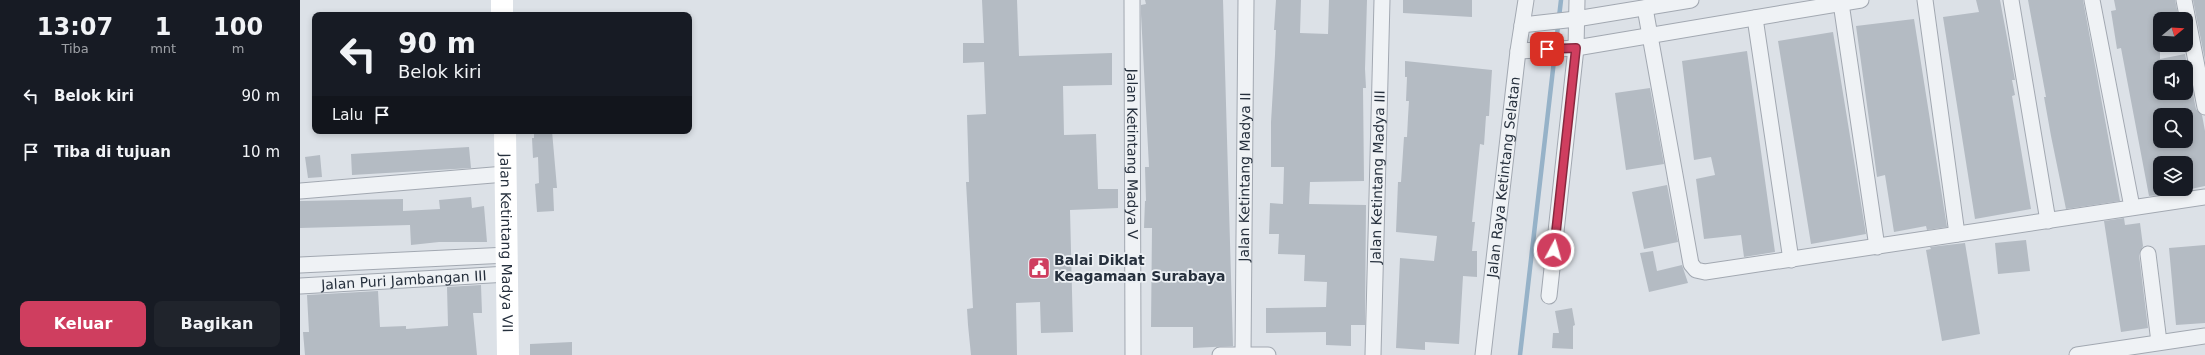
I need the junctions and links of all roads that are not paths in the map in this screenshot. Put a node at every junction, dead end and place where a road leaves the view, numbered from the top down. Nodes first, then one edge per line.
1 (502, 0) edge
2 (1132, 0) edge
3 (1246, 0) edge
4 (1382, 0) edge
5 (1526, 0) edge
6 (1577, 0) edge
7 (1691, 0) edge
8 (1861, 0) edge
9 (1925, 0) edge
10 (2011, 0) edge
11 (2092, 0) edge
12 (2184, 0) edge
13 (1841, 4) junction
14 (1645, 8) junction
15 (502, 12) edge
16 (1755, 18) junction
17 (1572, 19) junction
18 (1522, 25) junction
19 (1650, 36) junction
20 (1572, 48) junction
21 (1518, 51) junction
22 (2205, 107) edge
23 (505, 134) edge
24 (505, 174) junction
25 (300, 190) edge
26 (2205, 197) edge
27 (2132, 207) junction
28 (2048, 221) junction
29 (1957, 234) junction
30 (1877, 247) junction
31 (2148, 254) dead end
32 (436, 260) junction
33 (1791, 260) junction
34 (300, 265) edge
35 (508, 265) junction
36 (438, 279) junction
37 (300, 286) edge
38 (1549, 296) dead end
39 (2205, 336) edge
40 (2159, 342) junction
41 (1243, 354) edge
42 (508, 355) edge
43 (1133, 355) edge
44 (1220, 355) edge
45 (1268, 355) edge
46 (1373, 355) edge
47 (1483, 355) edge
48 (2077, 355) edge

1 - 15 street
2 - 43 street, Jalan Ketintang Madya V
3 - 41 street, Jalan Ketintang Madya II
4 - 46 street, Jalan Ketintang Madya III
5 - 18 street, Jalan Raya Ketintang Selatan
6 - 17 street
7 - 14 street
8 - 13 street
9 - 29 street
10 - 28 street
11 - 27 street
12 - 22 street
13 - 16 street
13 - 30 street
14 - 17 street
14 - 19 street
16 - 19 street
16 - 33 street
17 - 18 street
17 - 20 street
18 - 21 street, Jalan Raya Ketintang Selatan
19 - 20 street
19 - 33 street
20 - 21 street
20 - 38 street
21 - 47 street, Jalan Raya Ketintang Selatan
23 - 24 street, Jalan Ketintang Madya VII
24 - 25 street
24 - 35 street, Jalan Ketintang Madya VII
26 - 27 street
27 - 28 street
28 - 29 street
29 - 30 street
30 - 33 street
31 - 40 street
32 - 34 street, Jalan Puri Jambangan III
32 - 35 street, Jalan Puri Jambangan III
32 - 36 street
35 - 36 street, Jalan Puri Jambangan III
35 - 42 street, Jalan Ketintang Madya VII
36 - 37 street, Jalan Puri Jambangan III
39 - 40 street
40 - 48 street
41 - 44 street
41 - 45 street

